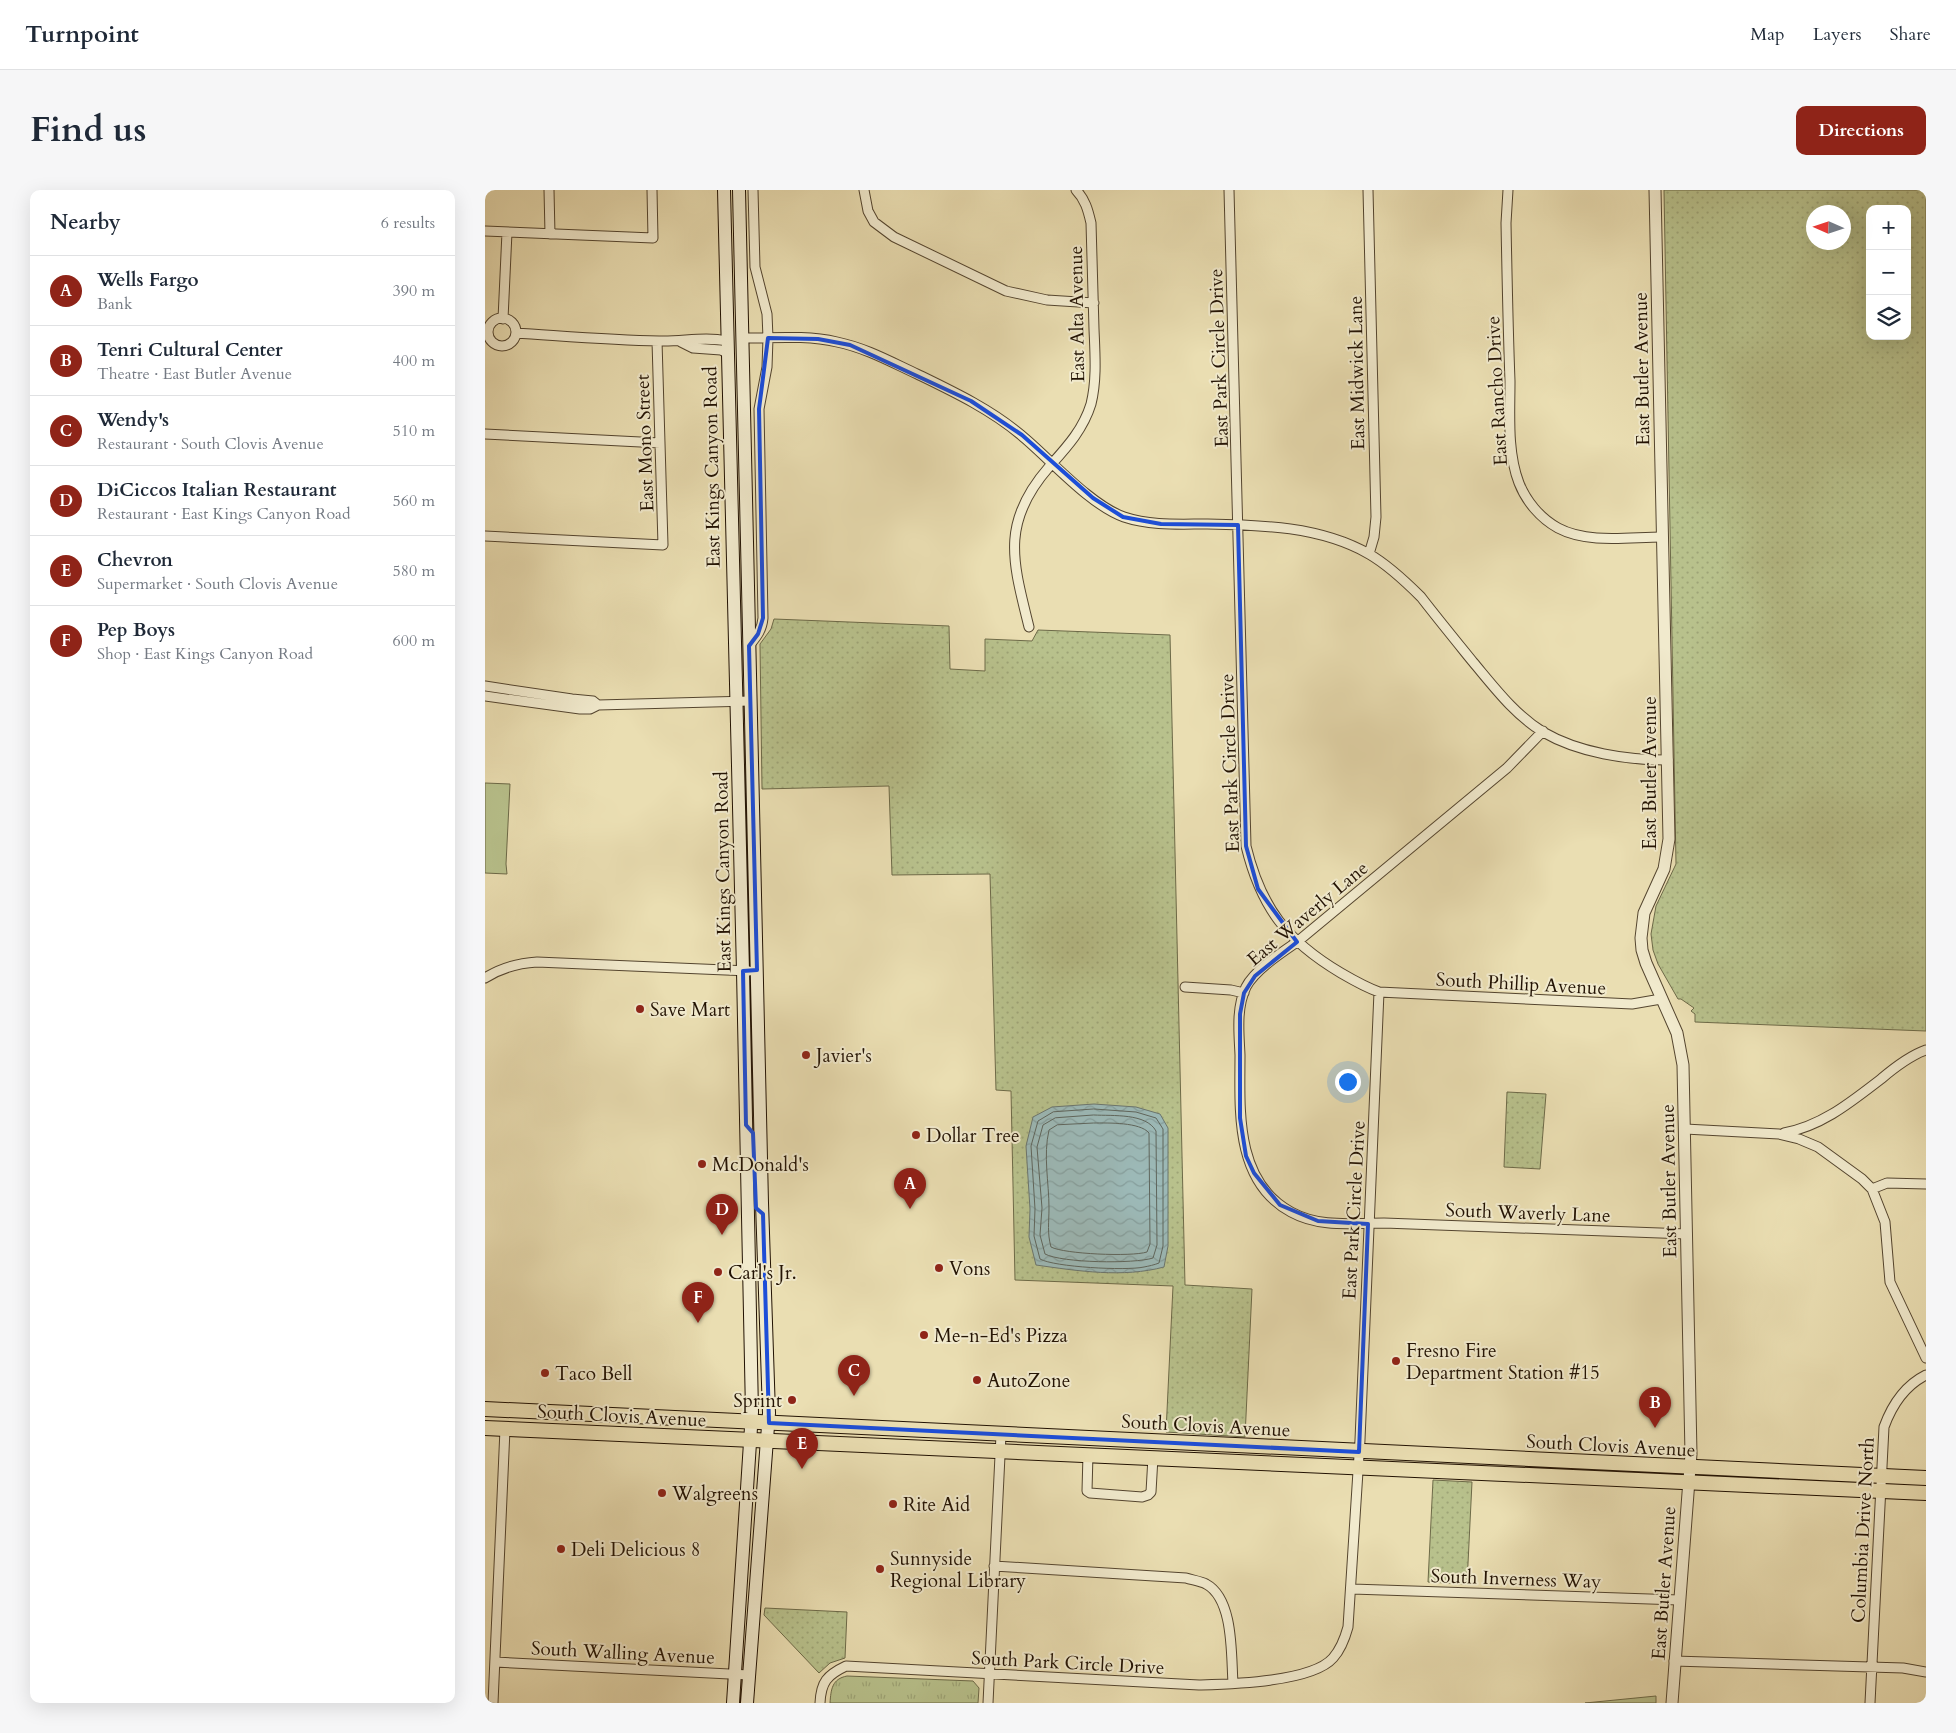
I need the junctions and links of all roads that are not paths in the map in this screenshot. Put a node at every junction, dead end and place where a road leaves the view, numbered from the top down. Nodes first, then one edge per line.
1 (549, 190) edge
2 (652, 190) edge
3 (724, 190) edge
4 (739, 190) edge
5 (753, 190) edge
6 (864, 190) edge
7 (1076, 190) edge
8 (1229, 190) edge
9 (1368, 190) edge
10 (1508, 190) edge
11 (1655, 190) edge
12 (725, 214) junction
13 (485, 231) edge
14 (507, 232) junction
15 (550, 234) junction
16 (1094, 303) junction
17 (503, 319) junction
18 (487, 331) edge
19 (516, 333) junction
20 (743, 338) junction
21 (768, 338) junction
22 (657, 341) junction
23 (727, 347) junction
24 (485, 434) edge
25 (660, 443) junction
26 (745, 460) junction
27 (1053, 463) junction
28 (1238, 525) junction
29 (485, 536) edge
30 (1662, 537) junction
31 (1369, 554) junction
32 (1029, 627) dead end
33 (749, 646) junction
34 (485, 686) edge
35 (485, 696) edge
36 (750, 701) junction
37 (736, 702) junction
38 (598, 705) junction
39 (1543, 731) junction
40 (1668, 760) junction
41 (1297, 942) junction
42 (757, 970) junction
43 (743, 971) junction
44 (485, 978) edge
45 (1185, 987) dead end
46 (1379, 992) junction
47 (1244, 993) junction
48 (1661, 999) junction
49 (1926, 1050) edge
50 (747, 1124) junction
51 (1685, 1129) junction
52 (1779, 1134) junction
53 (1926, 1184) edge
54 (1872, 1189) junction
55 (763, 1214) junction
56 (1369, 1224) junction
57 (1687, 1234) junction
58 (1926, 1358) edge
59 (1926, 1375) edge
60 (485, 1409) edge
61 (559, 1412) junction
62 (612, 1415) junction
63 (751, 1422) junction
64 (769, 1423) junction
65 (485, 1428) edge
66 (505, 1428) junction
67 (573, 1432) junction
68 (1001, 1434) junction
69 (751, 1440) junction
70 (768, 1441) junction
71 (1000, 1450) junction
72 (1359, 1452) junction
73 (1088, 1454) junction
74 (1153, 1457) junction
75 (1358, 1467) junction
76 (1691, 1467) junction
77 (1880, 1476) junction
78 (1926, 1478) edge
79 (1689, 1482) junction
80 (1879, 1491) junction
81 (1926, 1493) edge
82 (994, 1566) junction
83 (1352, 1589) junction
84 (1679, 1600) junction
85 (1333, 1659) joint
86 (1674, 1661) junction
87 (495, 1662) junction
88 (1871, 1668) junction
89 (1926, 1672) edge
90 (735, 1674) junction
91 (989, 1674) junction
92 (749, 1675) junction
93 (1233, 1683) junction
94 (493, 1703) edge
95 (733, 1703) edge
96 (747, 1703) edge
97 (820, 1703) edge
98 (988, 1703) edge
99 (1672, 1703) edge
100 (1870, 1703) edge

1 - 15 street
2 - 15 street
3 - 12 main road, East Kings Canyon Road
4 - 20 main road, East Kings Canyon Road
5 - 21 street
6 - 16 street
7 - 16 street, East Alta Avenue
8 - 28 street, East Park Circle Drive
9 - 31 street, East Midwick Lane
10 - 30 street, East Rancho Drive
11 - 30 street, East Butler Avenue
12 - 20 main road
12 - 23 main road, East Kings Canyon Road
13 - 14 street
14 - 15 street
14 - 17 street
16 - 27 street, East Alta Avenue
17 - 18 street
17 - 19 street
18 - 19 street
19 - 22 street
20 - 21 street
20 - 26 main road, East Kings Canyon Road
21 - 27 street
21 - 33 street
22 - 23 street
22 - 25 street, East Mono Street
23 - 26 main road
23 - 37 main road, East Kings Canyon Road
24 - 25 street
25 - 29 street, East Mono Street
26 - 33 main road, East Kings Canyon Road
27 - 28 street
27 - 32 street, East Alta Avenue
28 - 31 street
28 - 41 street, East Park Circle Drive
30 - 40 street, East Butler Avenue
31 - 39 street
33 - 36 main road, East Kings Canyon Road
34 - 38 street
35 - 38 street
36 - 37 street
36 - 42 main road, East Kings Canyon Road
37 - 38 street
37 - 43 main road, East Kings Canyon Road
39 - 40 street
39 - 41 street, East Waverly Lane
40 - 48 street, East Butler Avenue
41 - 46 street, East Park Circle Drive
41 - 47 street, East Waverly Lane
42 - 43 street
42 - 55 main road, East Kings Canyon Road
43 - 44 street
43 - 50 main road, East Kings Canyon Road
45 - 47 street
46 - 48 street, South Phillip Avenue
46 - 56 street, East Park Circle Drive
47 - 56 street, East Waverly Lane
48 - 51 street, East Butler Avenue
49 - 52 street
50 - 55 main road
50 - 63 main road, East Kings Canyon Road
51 - 52 street
51 - 57 street, East Butler Avenue
52 - 54 street
53 - 54 street
54 - 58 street
55 - 64 main road, East Kings Canyon Road
56 - 57 street, South Waverly Lane
56 - 72 street, East Park Circle Drive
57 - 76 street, East Butler Avenue
59 - 77 street, Columbia Drive North
60 - 61 main road, South Clovis Avenue
61 - 62 main road, South Clovis Avenue
61 - 66 main road
62 - 63 main road, South Clovis Avenue
62 - 67 main road
63 - 64 main road, South Clovis Avenue
63 - 69 main road, East Kings Canyon Road
64 - 68 main road, South Clovis Avenue
64 - 70 main road, East Kings Canyon Road
65 - 66 main road, South Clovis Avenue
66 - 67 main road, South Clovis Avenue
66 - 87 street
67 - 69 main road, South Clovis Avenue
68 - 71 street
68 - 72 main road, South Clovis Avenue
69 - 70 main road, South Clovis Avenue
69 - 90 main road, East Kings Canyon Road
70 - 71 main road, South Clovis Avenue
70 - 92 main road, East Kings Canyon Road
71 - 73 main road, South Clovis Avenue
71 - 82 street
72 - 75 street, East Park Circle Drive
72 - 76 main road, South Clovis Avenue
73 - 74 main road, South Clovis Avenue
73 - 74 street
74 - 75 main road, South Clovis Avenue
75 - 79 main road, South Clovis Avenue
75 - 83 street, East Park Circle Drive
76 - 77 main road, South Clovis Avenue
76 - 79 street, East Butler Avenue
77 - 78 main road, South Clovis Avenue
77 - 80 street, Columbia Drive North
79 - 80 main road, South Clovis Avenue
79 - 84 street, East Butler Avenue
80 - 81 main road, South Clovis Avenue
80 - 88 street, Columbia Drive North
82 - 91 street
82 - 93 street
83 - 84 street, South Inverness Way
83 - 85 street, East Park Circle Drive
84 - 86 street, East Butler Avenue
85 - 93 street, South Park Circle Drive
86 - 88 street
86 - 99 street, East Butler Avenue
87 - 90 street, South Walling Avenue
87 - 94 street
88 - 89 street
88 - 100 street, Columbia Drive North
90 - 92 street, South Walling Avenue
90 - 95 main road, East Kings Canyon Road
91 - 93 street, South Park Circle Drive
91 - 97 street, South Park Circle Drive
91 - 98 street
92 - 96 main road, East Kings Canyon Road

